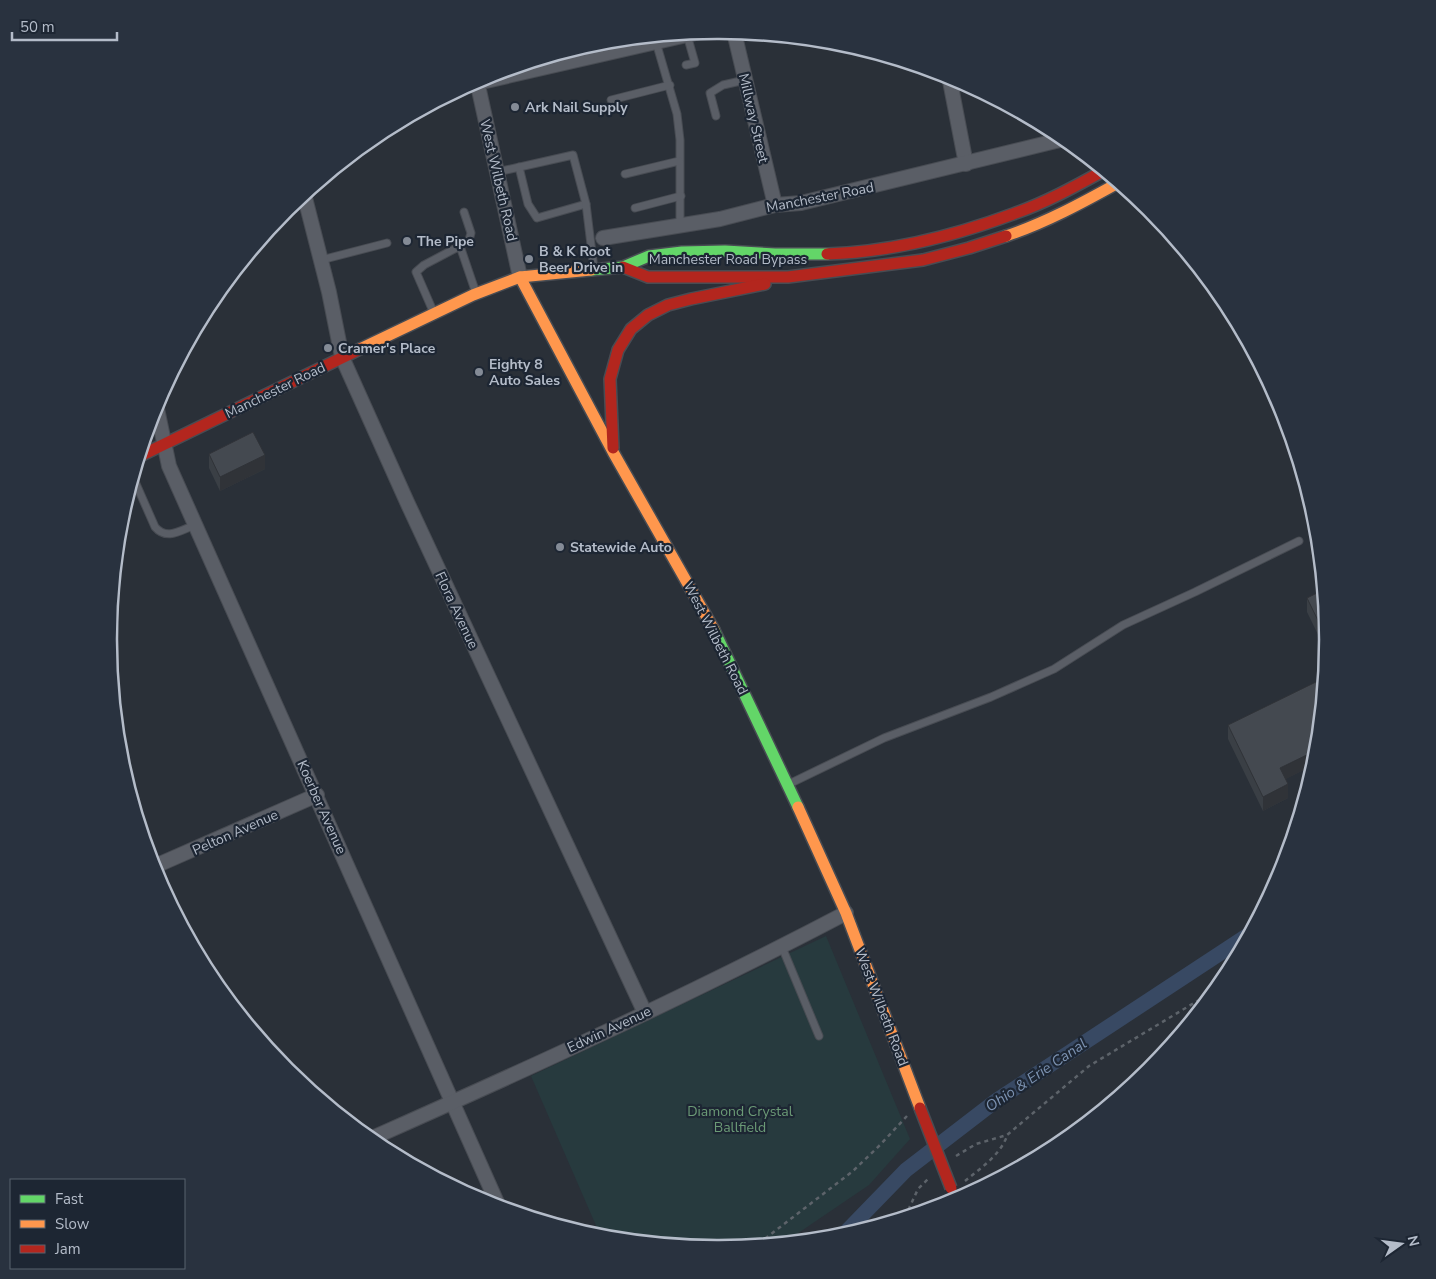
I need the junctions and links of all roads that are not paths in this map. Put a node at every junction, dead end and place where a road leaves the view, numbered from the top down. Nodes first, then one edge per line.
1 (736, 39) edge
2 (693, 40) edge
3 (656, 42) edge
4 (653, 43) edge
5 (686, 65) dead end
6 (523, 72) edge
7 (746, 80) junction
8 (670, 85) junction
9 (951, 85) edge
10 (478, 89) edge
11 (611, 100) dead end
12 (716, 116) dead end
13 (1054, 142) edge
14 (679, 161) junction
15 (966, 164) junction
16 (519, 167) junction
17 (497, 172) junction
18 (1097, 173) edge
19 (625, 174) dead end
20 (1112, 186) edge
21 (681, 196) junction
22 (306, 203) edge
23 (586, 204) junction
24 (775, 205) junction
25 (635, 208) dead end
26 (464, 212) dead end
27 (680, 225) junction
28 (603, 238) dead end
29 (387, 243) dead end
30 (460, 246) junction
31 (321, 260) junction
32 (623, 267) junction
33 (594, 270) junction
34 (520, 277) junction
35 (788, 277) junction
36 (476, 294) junction
37 (434, 313) junction
38 (342, 357) junction
39 (159, 420) edge
40 (164, 444) junction
41 (147, 452) edge
42 (613, 452) junction
43 (137, 487) edge
44 (196, 525) junction
45 (1299, 541) dead end
46 (788, 784) junction
47 (317, 795) junction
48 (161, 864) edge
49 (846, 913) junction
50 (782, 947) junction
51 (645, 1013) junction
52 (819, 1036) dead end
53 (452, 1102) junction
54 (379, 1135) edge
55 (953, 1193) edge
56 (495, 1197) edge

1 - 7 street, Millway Street
2 - 5 lane
3 - 8 lane
4 - 6 street
7 - 12 lane
7 - 24 street, Millway Street
8 - 11 lane
8 - 14 lane
9 - 15 street
10 - 17 street, West Wilbeth Road
13 - 15 street, Manchester Road
14 - 19 lane
14 - 21 lane
15 - 24 street, Manchester Road
16 - 17 lane
16 - 23 lane
16 - 23 lane
17 - 34 street, West Wilbeth Road
18 - 32 main road, Manchester Road Bypass
20 - 35 main road, Manchester Road Bypass
21 - 25 lane
21 - 27 lane
22 - 31 street, Flora Avenue
23 - 33 lane
24 - 27 street, Manchester Road
26 - 30 lane
27 - 28 street, Manchester Road
29 - 31 lane
30 - 36 lane
30 - 37 lane
31 - 38 street, Flora Avenue
32 - 33 main road, Manchester Road Bypass
32 - 35 main road, Manchester Road Bypass
33 - 34 main road, Manchester Road Bypass
34 - 36 main road, Manchester Road
34 - 42 main road, West Wilbeth Road
35 - 42 main road
36 - 37 main road, Manchester Road
37 - 38 main road, Manchester Road
38 - 40 main road, Manchester Road
38 - 51 street, Flora Avenue
39 - 40 street, Koerber Avenue
40 - 41 main road, Manchester Road
40 - 44 street, Koerber Avenue
42 - 46 main road, West Wilbeth Road
43 - 44 lane
44 - 47 street, Koerber Avenue
45 - 46 lane
46 - 49 main road, West Wilbeth Road
47 - 48 street, Pelton Avenue
47 - 53 street, Koerber Avenue
49 - 50 street, Edwin Avenue
49 - 55 main road, West Wilbeth Road, bridge
50 - 51 street, Edwin Avenue
50 - 52 lane
51 - 53 street, Edwin Avenue
53 - 54 street, Edwin Avenue
53 - 56 street, Koerber Avenue

